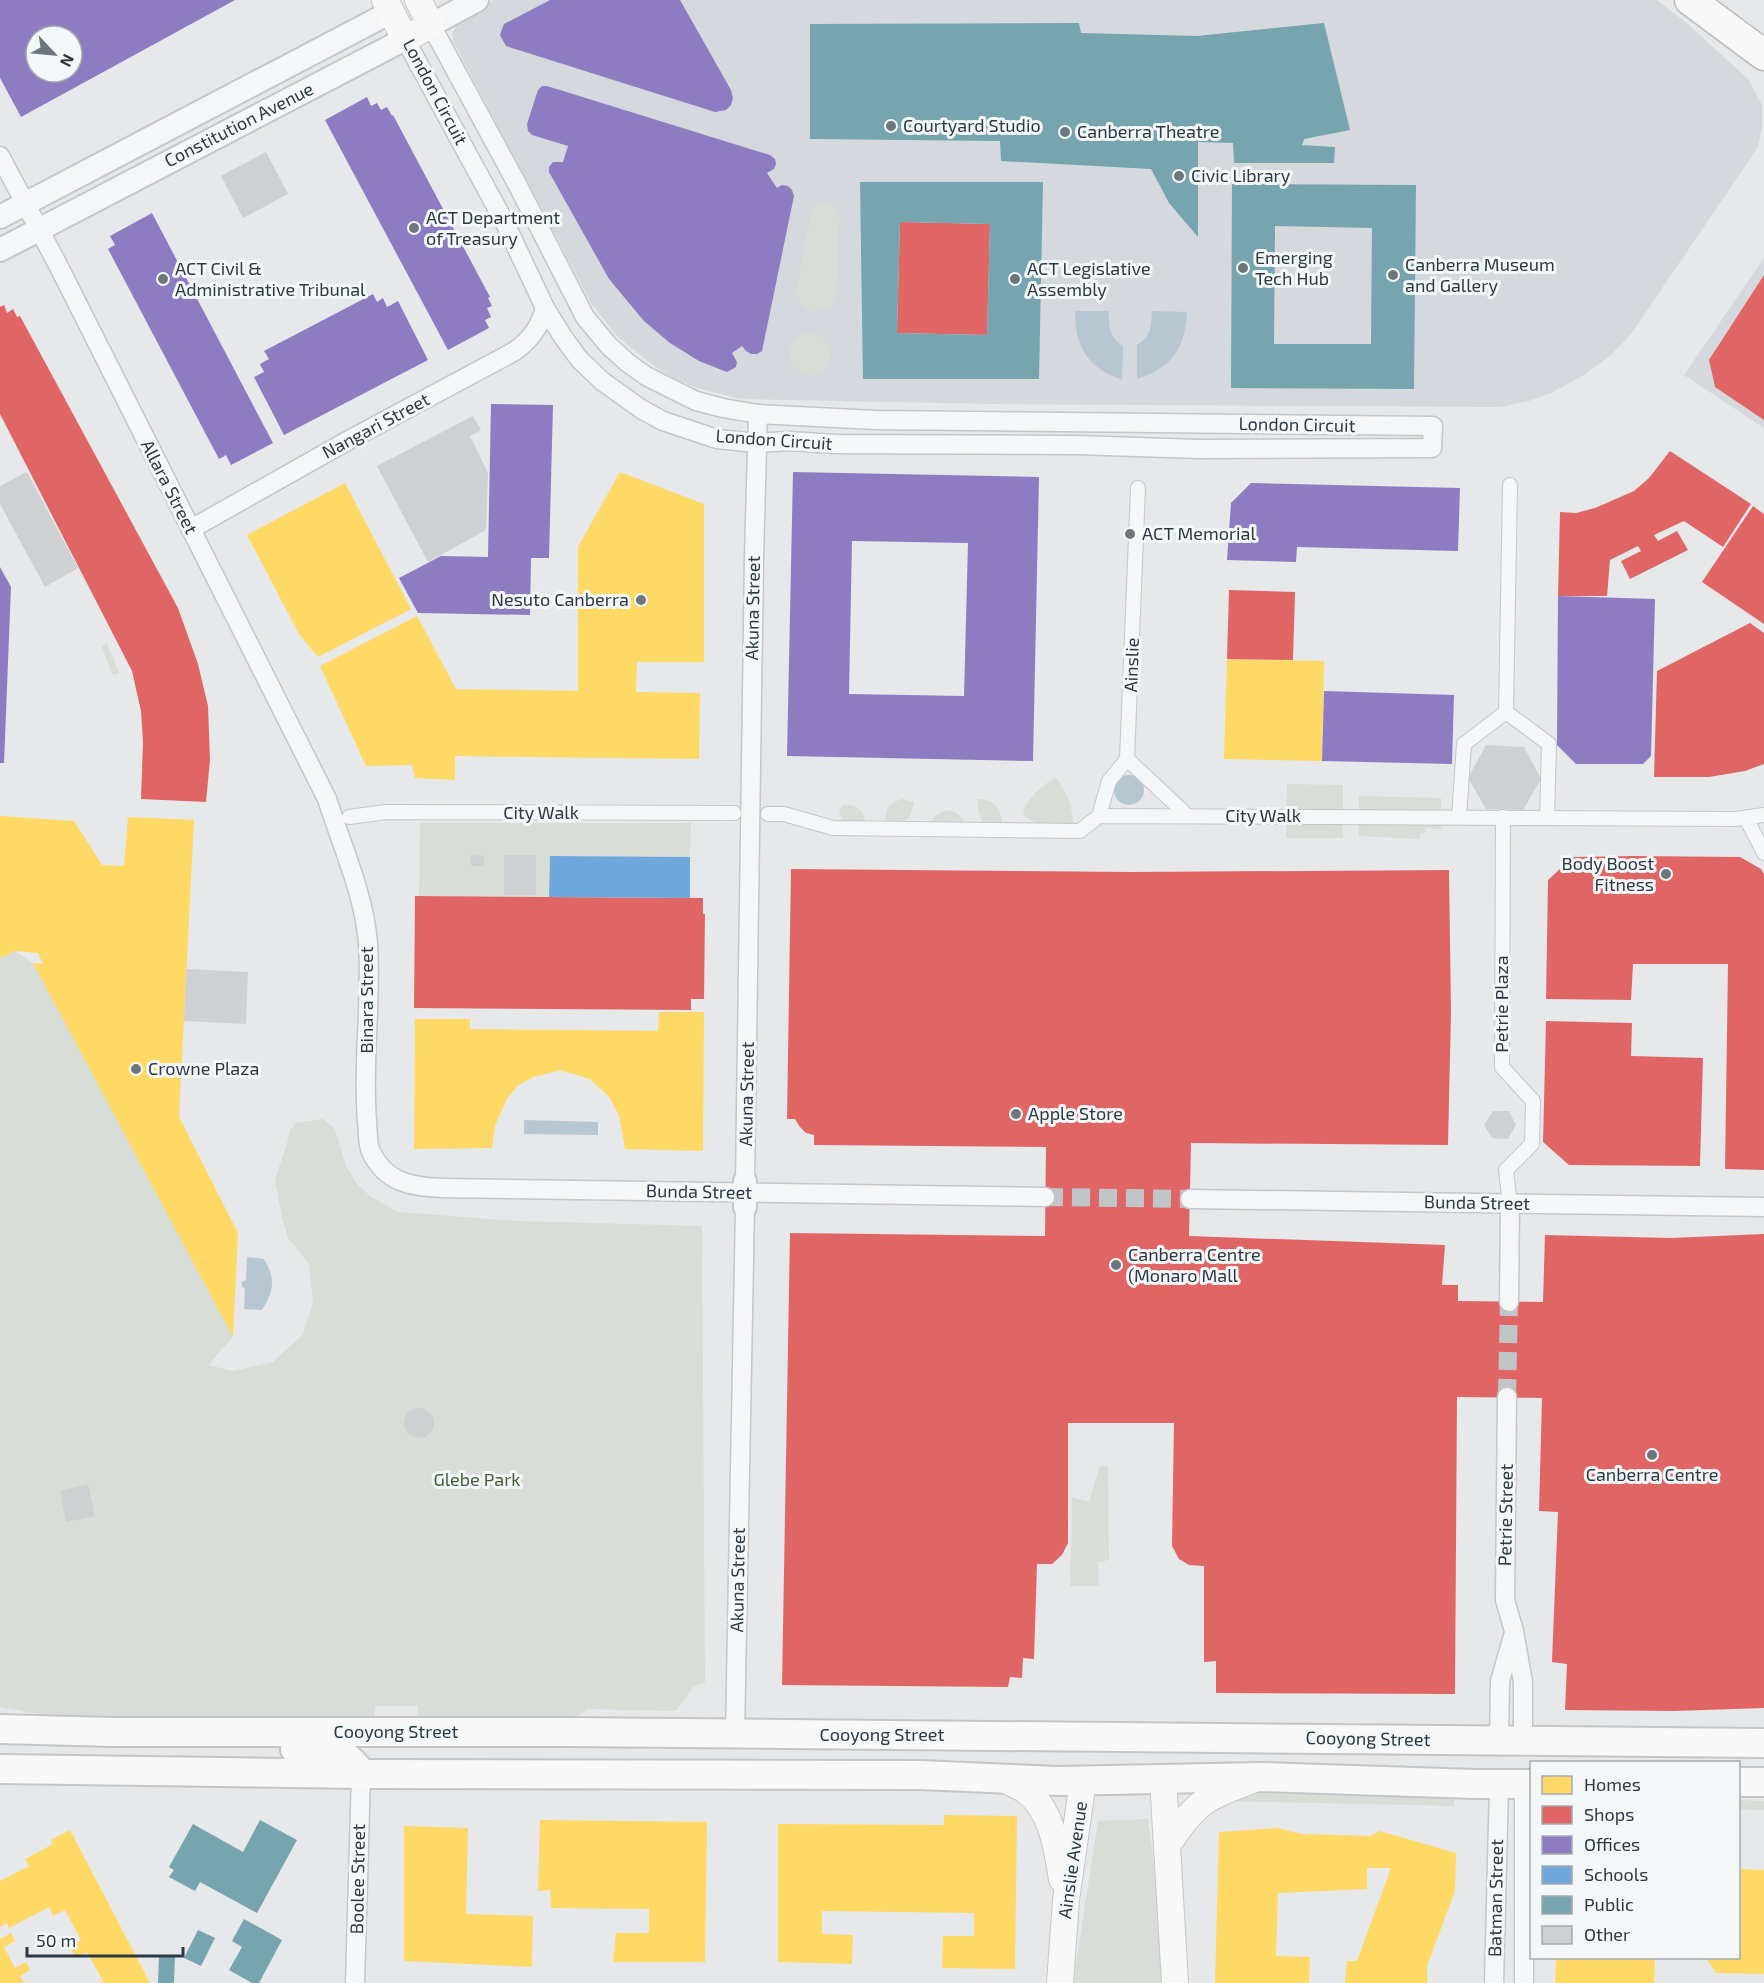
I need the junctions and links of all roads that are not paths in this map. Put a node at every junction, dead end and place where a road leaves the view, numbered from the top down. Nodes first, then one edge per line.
1 (417, 0) edge
2 (477, 0) edge
3 (1690, 0) edge
4 (388, 6) edge
5 (431, 25) junction
6 (405, 39) junction
7 (1764, 55) edge
8 (0, 156) edge
9 (25, 204) junction
10 (0, 217) edge
11 (39, 230) junction
12 (0, 250) edge
13 (545, 309) junction
14 (758, 414) junction
15 (1106, 422) junction
16 (1160, 423) junction
17 (756, 443) junction
18 (1076, 445) junction
19 (1198, 449) junction
20 (1510, 485) dead end
21 (1138, 488) dead end
22 (190, 529) junction
23 (1506, 712) junction
24 (1127, 759) junction
25 (734, 813) dead end
26 (768, 814) dead end
27 (1764, 815) edge
28 (1099, 816) junction
29 (1188, 816) junction
30 (1459, 817) junction
31 (341, 818) junction
32 (1503, 818) junction
33 (1547, 818) junction
34 (1746, 818) junction
35 (1764, 853) edge
36 (370, 1149) joint
37 (745, 1194) junction
38 (1045, 1197) tunnel mouth
39 (1190, 1199) tunnel mouth
40 (1510, 1204) junction
41 (1764, 1207) edge
42 (1509, 1302) tunnel mouth
43 (1507, 1397) tunnel mouth
44 (0, 1729) edge
45 (220, 1732) junction
46 (400, 1732) junction
47 (735, 1734) junction
48 (1083, 1737) junction
49 (1158, 1737) junction
50 (1511, 1740) junction
51 (1764, 1743) edge
52 (0, 1769) edge
53 (361, 1774) junction
54 (735, 1775) junction
55 (1261, 1777) junction
56 (1163, 1778) junction
57 (1004, 1779) junction
58 (1083, 1781) junction
59 (1740, 1782) edge
60 (1764, 1782) edge
61 (1518, 1784) edge
62 (1498, 1813) joint
63 (1523, 1813) joint
64 (1167, 1846) junction
65 (1066, 1900) junction
66 (355, 1983) edge
67 (1060, 1983) edge
68 (1175, 1983) edge
69 (1494, 1983) edge
70 (1524, 1983) edge

1 - 4 main road, Constitution Avenue
1 - 5 main road, London Circuit
2 - 5 street, Constitution Avenue
3 - 7 highway
4 - 6 main road, London Circuit
4 - 9 street, Constitution Avenue
5 - 6 main road, Constitution Avenue
5 - 14 street, London Circuit
6 - 11 street, Constitution Avenue
6 - 13 street, London Circuit
8 - 9 street, Allara Street
9 - 10 street, Constitution Avenue
9 - 11 street, Allara Street
11 - 12 street, Constitution Avenue
11 - 22 street, Allara Street
13 - 17 street, London Circuit
13 - 22 street, Nangari Street
14 - 15 street, London Circuit
14 - 17 street, Akuna Street
15 - 16 street, London Circuit
15 - 18 street
16 - 19 street
16 - 19 street, London Circuit
17 - 18 street, London Circuit
17 - 37 street, Akuna Street
18 - 19 street, London Circuit
20 - 23 street
21 - 24 street, Ainslie
22 - 31 street, Allara Street
23 - 30 street
23 - 33 street
24 - 28 street
24 - 29 street
25 - 31 street, City Walk
26 - 28 street
27 - 34 street, City Walk
28 - 29 street, City Walk
29 - 30 street, City Walk
30 - 32 street, City Walk
31 - 36 street, Binara Street
32 - 33 street, City Walk
32 - 40 street, Petrie Plaza
33 - 34 street, City Walk
34 - 35 street
36 - 37 street, Bunda Street
37 - 38 street, Bunda Street
37 - 47 street, Akuna Street
39 - 40 street, Bunda Street
40 - 41 street, Bunda Street
40 - 42 street
43 - 50 street, Petrie Street
44 - 45 main road, Cooyong Street
45 - 46 main road, Cooyong Street
45 - 53 main road
46 - 47 main road, Cooyong Street
46 - 53 main road
47 - 48 main road, Cooyong Street
47 - 54 main road, Akuna Street
48 - 49 main road, Cooyong Street
48 - 58 main road, Ainslie Avenue
49 - 50 main road, Cooyong Street
49 - 56 main road
50 - 51 main road, Cooyong Street
50 - 61 main road, Petrie Street
52 - 53 main road
53 - 54 main road
53 - 66 street, Boolee Street
54 - 57 main road
55 - 56 main road
55 - 61 main road
55 - 64 main road
56 - 58 main road
56 - 64 main road
57 - 58 main road
57 - 65 main road
58 - 65 main road, Ainslie Avenue
59 - 60 main road
61 - 62 street, Petrie Street
61 - 63 street, Petrie Street
62 - 69 street, Batman Street
63 - 70 street, Batman Street
64 - 68 main road
65 - 67 main road, Ainslie Avenue

